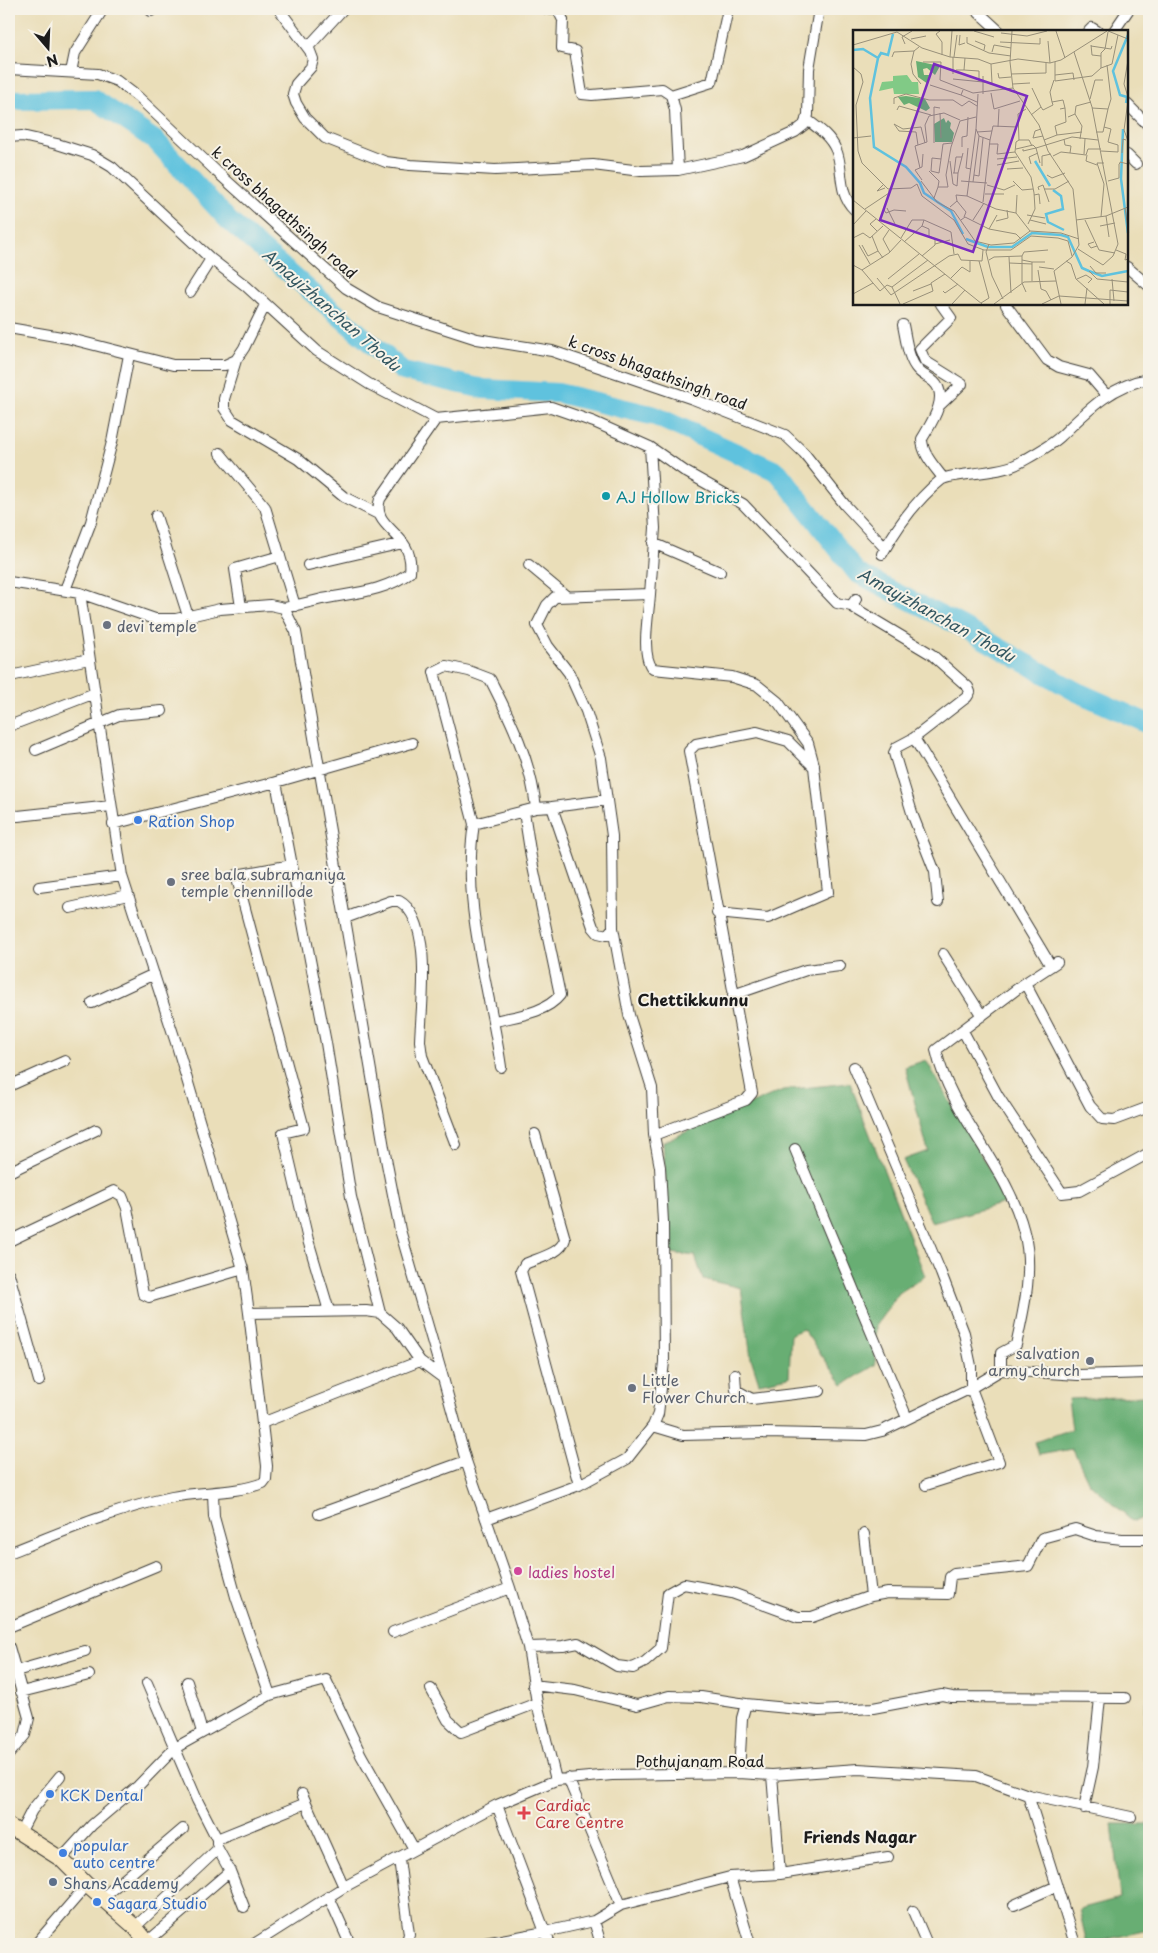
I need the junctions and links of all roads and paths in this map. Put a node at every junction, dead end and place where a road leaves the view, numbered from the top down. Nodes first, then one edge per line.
1 (103, 9) edge
2 (279, 9) edge
3 (343, 9) edge
4 (547, 9) edge
5 (728, 9) edge
6 (819, 9) edge
7 (975, 9) edge
8 (1129, 9) edge
9 (998, 30) edge
10 (1115, 30) edge
11 (308, 47) junction
12 (9, 69) edge
13 (71, 72) junction
14 (671, 95) junction
15 (1128, 105) edge
16 (806, 119) junction
17 (1149, 126) edge
18 (9, 137) edge
19 (1128, 156) edge
20 (1136, 164) dead end
21 (678, 170) junction
22 (853, 207) edge
23 (211, 259) junction
24 (1128, 267) edge
25 (1149, 286) edge
26 (190, 292) dead end
27 (265, 305) junction
28 (942, 305) edge
29 (1006, 305) edge
30 (903, 325) dead end
31 (9, 328) edge
32 (129, 355) junction
33 (236, 360) junction
34 (1149, 379) edge
35 (1107, 396) junction
36 (939, 406) junction
37 (436, 419) junction
38 (650, 447) junction
39 (220, 453) dead end
40 (943, 478) junction
41 (378, 514) junction
42 (156, 516) dead end
43 (403, 542) junction
44 (653, 543) junction
45 (280, 556) junction
46 (308, 565) dead end
47 (529, 565) dead end
48 (720, 572) dead end
49 (9, 582) edge
50 (65, 590) junction
51 (80, 594) junction
52 (650, 594) junction
53 (565, 595) junction
54 (296, 606) junction
55 (241, 607) junction
56 (284, 608) junction
57 (188, 616) junction
58 (89, 659) junction
59 (15, 675) dead end
60 (95, 693) junction
61 (162, 711) dead end
62 (99, 723) junction
63 (9, 726) edge
64 (914, 738) junction
65 (412, 743) dead end
66 (36, 750) dead end
67 (814, 767) junction
68 (318, 768) junction
69 (276, 782) junction
70 (606, 800) junction
71 (111, 806) junction
72 (552, 807) junction
73 (536, 808) junction
74 (524, 812) junction
75 (9, 814) edge
76 (113, 824) junction
77 (474, 824) junction
78 (292, 865) junction
79 (122, 876) junction
80 (40, 887) dead end
81 (128, 895) junction
82 (938, 902) dead end
83 (70, 908) dead end
84 (717, 913) junction
85 (345, 918) junction
86 (613, 928) junction
87 (944, 954) dead end
88 (840, 966) dead end
89 (154, 974) junction
90 (1025, 983) junction
91 (733, 994) junction
92 (92, 1003) dead end
93 (982, 1016) junction
94 (495, 1021) junction
95 (963, 1031) junction
96 (65, 1061) dead end
97 (502, 1067) dead end
98 (854, 1067) dead end
99 (9, 1086) edge
100 (1149, 1106) edge
101 (96, 1130) dead end
102 (535, 1134) dead end
103 (654, 1135) junction
104 (456, 1145) dead end
105 (795, 1150) dead end
106 (1149, 1154) edge
107 (9, 1172) edge
108 (9, 1242) edge
109 (243, 1269) junction
110 (9, 1274) edge
111 (329, 1311) junction
112 (249, 1313) junction
113 (380, 1313) junction
114 (420, 1361) junction
115 (1001, 1370) junction
116 (1149, 1372) edge
117 (735, 1374) dead end
118 (443, 1378) junction
119 (39, 1381) dead end
120 (971, 1388) junction
121 (820, 1391) dead end
122 (907, 1418) junction
123 (262, 1422) junction
124 (653, 1426) junction
125 (466, 1462) junction
126 (579, 1485) junction
127 (926, 1485) dead end
128 (212, 1493) junction
129 (319, 1514) dead end
130 (486, 1519) junction
131 (864, 1534) dead end
132 (1149, 1539) edge
133 (9, 1553) edge
134 (156, 1566) dead end
135 (510, 1588) junction
136 (871, 1596) junction
137 (9, 1627) edge
138 (393, 1632) dead end
139 (9, 1647) edge
140 (528, 1647) junction
141 (84, 1650) dead end
142 (16, 1671) junction
143 (89, 1675) dead end
144 (186, 1682) dead end
145 (147, 1683) dead end
146 (533, 1685) junction
147 (431, 1689) dead end
148 (21, 1692) junction
149 (270, 1695) junction
150 (1100, 1698) junction
151 (1125, 1698) dead end
152 (537, 1703) junction
153 (746, 1704) junction
154 (202, 1732) junction
155 (175, 1748) junction
156 (9, 1754) edge
157 (739, 1773) junction
158 (772, 1775) junction
159 (60, 1776) dead end
160 (568, 1778) junction
161 (556, 1780) junction
162 (1028, 1795) junction
163 (497, 1805) junction
164 (1084, 1808) junction
165 (1131, 1817) dead end
166 (183, 1829) dead end
167 (14, 1830) edge
168 (217, 1844) junction
169 (414, 1849) junction
170 (888, 1857) dead end
171 (61, 1859) junction
172 (399, 1859) junction
173 (230, 1871) junction
174 (780, 1874) junction
175 (730, 1877) junction
176 (86, 1885) junction
177 (344, 1886) junction
178 (1057, 1886) junction
179 (329, 1897) junction
180 (102, 1898) junction
181 (621, 1905) junction
182 (1014, 1905) dead end
183 (244, 1907) dead end
184 (913, 1910) dead end
185 (594, 1921) junction
186 (135, 1927) junction
187 (545, 1932) junction
188 (148, 1943) edge
189 (36, 1944) edge
190 (254, 1944) edge
191 (350, 1944) edge
192 (402, 1944) edge
193 (479, 1944) edge
194 (550, 1944) edge
195 (601, 1944) edge
196 (750, 1944) edge
197 (927, 1944) edge
198 (1075, 1944) edge

1 - 13 street
2 - 11 street
3 - 11 street
4 - 14 street
5 - 14 street
6 - 16 street
7 - 9 street
8 - 10 street
11 - 21 street
12 - 13 street, k cross bhagathsingh road
13 - 40 street, k cross bhagathsingh road
14 - 21 street
15 - 17 street
16 - 21 street
16 - 22 street
18 - 23 street
19 - 20 street
23 - 26 street
23 - 27 street
24 - 25 street
27 - 33 street
27 - 37 street
28 - 36 street
29 - 35 street
30 - 36 street
31 - 32 street
32 - 33 street
32 - 50 street
33 - 41 street
34 - 35 street
35 - 40 street
36 - 40 street
37 - 38 street
37 - 41 street
38 - 44 street
38 - 64 street
39 - 45 street
41 - 43 street
42 - 57 street
43 - 46 street
43 - 54 street
44 - 48 street
44 - 52 street
45 - 54 street
45 - 55 street
47 - 53 street
49 - 50 street
50 - 51 street
51 - 57 street
51 - 58 street
52 - 53 street
52 - 67 street
53 - 70 street
54 - 56 street
55 - 56 street
55 - 57 street
56 - 68 street
58 - 59 street
58 - 60 street
60 - 62 street
60 - 63 street
61 - 62 street
62 - 66 street
62 - 71 street
64 - 82 street
64 - 90 street
65 - 68 street
67 - 84 street
67 - 84 street
68 - 69 street
68 - 85 street
69 - 76 street
69 - 78 street
70 - 72 street
70 - 86 street
71 - 75 street
71 - 76 street
72 - 73 street
72 - 86 street
73 - 74 street
73 - 77 street
74 - 77 street
74 - 94 street
76 - 79 street
77 - 94 street
78 - 111 street
78 - 113 street
79 - 80 street
79 - 81 street
81 - 83 street
81 - 89 street
84 - 91 street
85 - 104 street
85 - 118 street
86 - 103 street
87 - 93 street
88 - 91 street
89 - 92 street
89 - 109 street
90 - 93 street
90 - 100 street
91 - 103 street
93 - 95 street
94 - 97 street
95 - 106 street
95 - 115 street
96 - 99 street
98 - 120 street
101 - 107 street
102 - 126 street
103 - 124 street
105 - 122 street
108 - 109 street
109 - 112 street
110 - 119 street
111 - 112 street
111 - 113 street
112 - 123 street
113 - 114 street
114 - 118 street
114 - 123 street
115 - 116 street
115 - 120 street
117 - 121 street
118 - 125 street
120 - 122 street
120 - 127 street
122 - 124 street
123 - 128 street
124 - 126 street
125 - 129 street
125 - 130 street
126 - 130 street
128 - 133 street
128 - 149 street
130 - 135 street
131 - 136 street
132 - 136 street
134 - 137 street
135 - 138 street
135 - 140 street
136 - 140 street
139 - 142 street
140 - 146 street
141 - 142 street
142 - 148 street
143 - 148 street
144 - 154 street
145 - 155 street
146 - 152 street
146 - 153 street
147 - 152 street
148 - 156 street
149 - 154 street
149 - 169 street
150 - 151 street
150 - 153 street
150 - 164 street
152 - 161 street
153 - 157 street
154 - 155 street
155 - 168 street
155 - 171 street
157 - 158 street, Pothujanam Road
157 - 160 street, Pothujanam Road
158 - 162 street, Pothujanam Road
158 - 174 street
159 - 167 street
160 - 161 street, Pothujanam Road
160 - 181 street
161 - 163 street, Pothujanam Road
162 - 164 street, Pothujanam Road
162 - 178 street
163 - 169 street, Pothujanam Road
163 - 187 street
164 - 165 street, Pothujanam Road
166 - 180 street
167 - 171 main road
168 - 173 street
168 - 177 street
168 - 186 street
169 - 172 street, Pothujanam Road
170 - 174 street
171 - 176 main road
172 - 177 street, Pothujanam Road
172 - 192 street
173 - 183 street
173 - 188 street
174 - 175 street
175 - 181 street
175 - 196 street
176 - 180 main road
176 - 189 street
177 - 179 street, Pothujanam Road
178 - 182 street
178 - 198 street
179 - 190 street, Pothujanam Road
179 - 191 street
180 - 186 main road
181 - 185 street
184 - 197 street
185 - 187 street
185 - 195 street
186 - 188 main road
187 - 193 street
187 - 194 street

